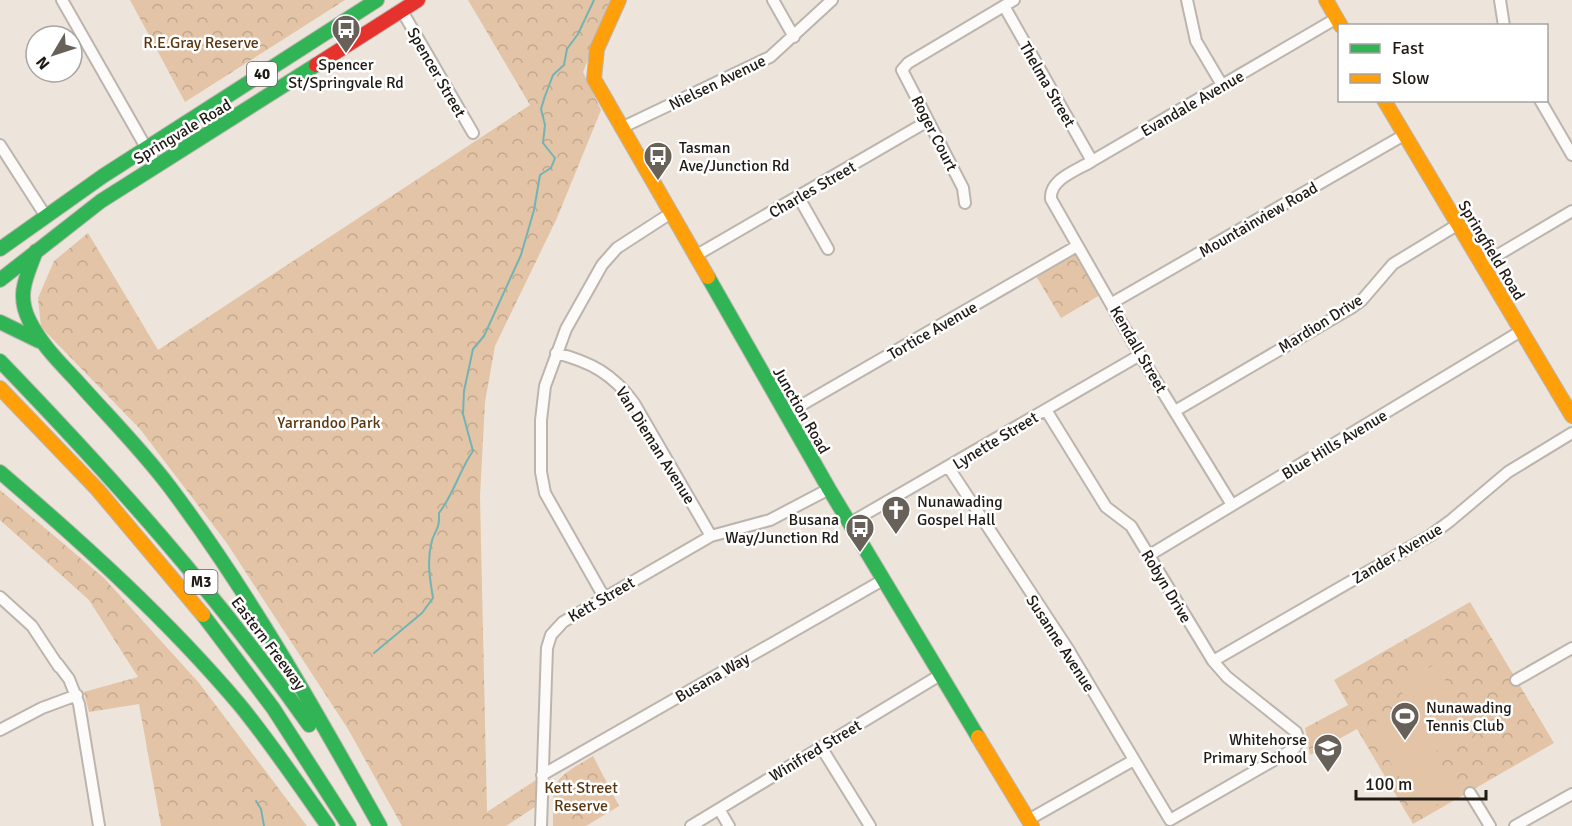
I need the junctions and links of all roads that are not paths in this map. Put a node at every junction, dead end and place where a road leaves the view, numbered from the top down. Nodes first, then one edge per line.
1 (62, 0) edge
2 (377, 0) edge
3 (418, 0) edge
4 (619, 0) edge
5 (773, 0) edge
6 (832, 0) edge
7 (1187, 0) edge
8 (1326, 0) edge
9 (1500, 0) edge
10 (1009, 3) edge
11 (402, 11) junction
12 (1339, 22) edge
13 (1504, 24) edge
14 (794, 37) junction
15 (1222, 85) junction
16 (1385, 102) edge
17 (1541, 102) edge
18 (928, 121) junction
19 (621, 128) junction
20 (473, 133) dead end
21 (1404, 135) junction
22 (0, 145) edge
23 (146, 149) junction
24 (1572, 155) edge
25 (1092, 161) junction
26 (156, 165) junction
27 (1050, 191) joint
28 (798, 196) junction
29 (965, 203) dead end
30 (1572, 211) edge
31 (671, 213) junction
32 (45, 215) junction
33 (1457, 225) junction
34 (1077, 246) junction
35 (0, 249) edge
36 (828, 249) dead end
37 (36, 251) junction
38 (695, 255) junction
39 (1480, 265) junction
40 (0, 280) edge
41 (1112, 303) junction
42 (0, 322) edge
43 (1521, 331) junction
44 (49, 350) junction
45 (556, 353) junction
46 (1140, 355) junction
47 (0, 361) edge
48 (0, 388) edge
49 (1046, 410) junction
50 (1175, 411) junction
51 (786, 414) junction
52 (1572, 416) edge
53 (1572, 433) edge
54 (949, 468) junction
55 (0, 472) edge
56 (829, 489) junction
57 (1232, 506) junction
58 (850, 523) junction
59 (711, 536) junction
60 (1148, 556) junction
61 (883, 580) junction
62 (0, 597) edge
63 (604, 597) junction
64 (1572, 648) edge
65 (1212, 661) junction
66 (940, 675) junction
67 (1516, 680) dead end
68 (73, 693) junction
69 (0, 730) edge
70 (821, 747) junction
71 (1134, 760) junction
72 (542, 775) junction
73 (1470, 793) dead end
74 (1572, 794) edge
75 (719, 809) junction
76 (1170, 820) joint
77 (1030, 823) edge
78 (99, 826) edge
79 (328, 826) edge
80 (349, 826) edge
81 (372, 826) edge
82 (380, 826) edge
83 (541, 826) edge
84 (691, 826) edge
85 (729, 826) edge
86 (870, 826) edge
87 (1490, 826) edge
88 (1515, 826) edge

1 - 23 street
2 - 23 main road, Springvale Road / 40
3 - 11 main road, Springvale Road / 40
4 - 19 main road, Junction Road
5 - 14 street
6 - 14 street, Nielsen Avenue
7 - 15 street
8 - 12 main road
9 - 13 street
10 - 18 street, Roger Court
10 - 25 street, Thelma Street
11 - 20 street, Spencer Street
11 - 26 main road, Springvale Road / 40
12 - 15 street, Evandale Avenue
14 - 19 street, Nielsen Avenue
15 - 25 street, Evandale Avenue
16 - 21 main road, Springfield Road
17 - 24 street
18 - 28 street, Charles Street
18 - 29 street, Roger Court
19 - 31 main road, Junction Road
21 - 33 main road, Springfield Road
21 - 41 street, Mountainview Road
22 - 32 street
23 - 26 street
23 - 32 main road, Springvale Road / 40
25 - 27 street, Evandale Avenue
26 - 37 main road, Springvale Road / 40
27 - 34 street, Kendall Street
28 - 36 street
28 - 38 street, Charles Street
30 - 39 street
31 - 38 main road, Junction Road
31 - 45 street
32 - 35 main road, Springvale Road / 40
33 - 39 main road, Springfield Road
33 - 50 street, Mardion Drive
34 - 41 street, Kendall Street
34 - 51 street, Tortice Avenue
37 - 40 main road, Springvale Road / 40
37 - 44 main road
38 - 51 main road, Junction Road
39 - 43 main road, Springfield Road
41 - 46 street, Kendall Street
42 - 44 main road
43 - 52 main road, Springfield Road
43 - 57 street, Blue Hills Avenue
44 - 82 main road
45 - 59 street, Van Dieman Avenue
45 - 63 street
46 - 49 street, Lynette Street
46 - 50 street, Kendall Street
47 - 81 main road, Eastern Freeway / M3
48 - 80 main road, M3
49 - 54 street, Lynette Street
49 - 60 street, Robyn Drive
50 - 57 street, Kendall Street
51 - 56 main road, Junction Road
53 - 65 street, Zander Avenue
54 - 58 street, Lynette Street
54 - 71 street, Susanne Avenue
55 - 79 main road
56 - 58 main road, Junction Road
56 - 59 street, Kett Street
57 - 60 street, Blue Hills Avenue
58 - 61 main road, Junction Road
59 - 63 street, Kett Street
60 - 65 street, Robyn Drive
61 - 66 main road, Junction Road
61 - 72 street, Busana Way
62 - 68 street
63 - 72 street, Kett Street
64 - 67 street
65 - 76 street, Robyn Drive
66 - 70 street, Winifred Street
66 - 77 main road, Junction Road
68 - 69 street
68 - 78 street
70 - 75 street, Winifred Street
70 - 86 street
71 - 76 street, Susanne Avenue
71 - 77 street
72 - 83 street, Kett Street
73 - 87 street
74 - 88 street
75 - 84 street, Winifred Street
75 - 85 street

